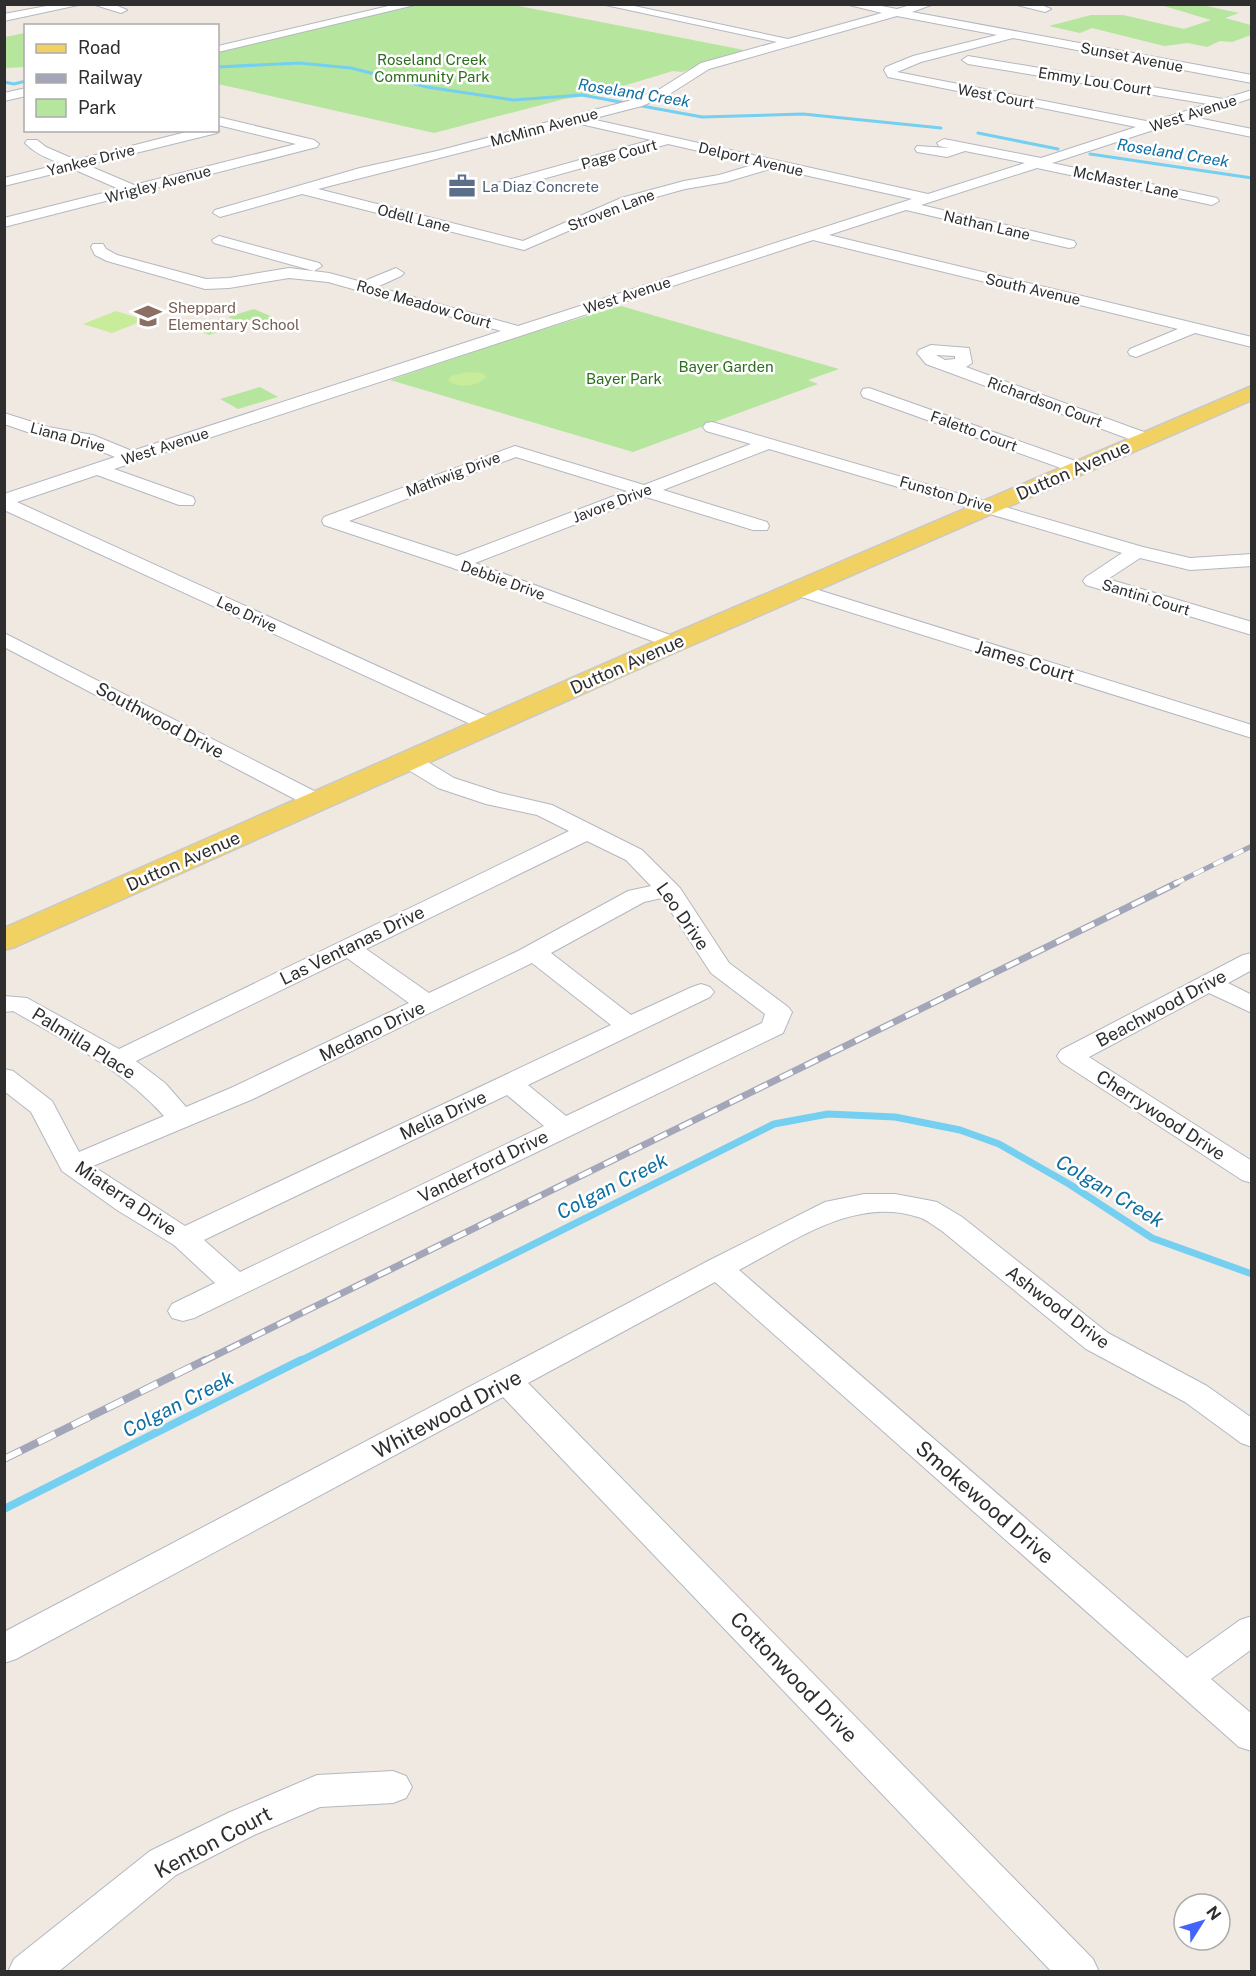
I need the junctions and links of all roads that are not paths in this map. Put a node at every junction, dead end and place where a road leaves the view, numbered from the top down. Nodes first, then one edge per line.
1 (78, 4) edge
2 (97, 4) edge
3 (414, 4) edge
4 (606, 4) edge
5 (850, 4) edge
6 (929, 4) edge
7 (1018, 4) edge
8 (1045, 9) dead end
9 (121, 10) dead end
10 (898, 13) junction
11 (4, 18) edge
12 (1014, 34) junction
13 (789, 41) junction
14 (219, 49) edge
15 (934, 55) joint
16 (968, 60) dead end
17 (1251, 79) edge
18 (24, 92) edge
19 (1251, 94) edge
20 (4, 97) edge
21 (1222, 103) junction
22 (1177, 118) junction
23 (574, 119) junction
24 (219, 121) edge
25 (234, 125) junction
26 (1152, 126) junction
27 (219, 129) edge
28 (1096, 131) dead end
29 (204, 132) edge
30 (1251, 133) edge
31 (1121, 136) junction
32 (666, 140) junction
33 (32, 143) dead end
34 (944, 143) dead end
35 (966, 147) junction
36 (922, 149) dead end
37 (1041, 163) junction
38 (770, 164) junction
39 (74, 165) junction
40 (4, 182) edge
41 (502, 186) dead end
42 (133, 190) junction
43 (304, 190) junction
44 (927, 198) junction
45 (1212, 201) dead end
46 (905, 206) junction
47 (220, 213) dead end
48 (4, 223) edge
49 (814, 236) junction
50 (219, 240) dead end
51 (1069, 244) dead end
52 (524, 246) joint
53 (98, 247) dead end
54 (396, 273) dead end
55 (329, 278) junction
56 (364, 288) junction
57 (1194, 328) junction
58 (519, 331) junction
59 (1251, 342) edge
60 (1136, 352) dead end
61 (944, 365) dead end
62 (869, 393) dead end
63 (1251, 393) edge
64 (4, 418) edge
65 (712, 428) dead end
66 (1146, 439) junction
67 (767, 444) junction
68 (130, 457) junction
69 (1078, 468) junction
70 (97, 469) junction
71 (646, 490) junction
72 (4, 501) edge
73 (186, 501) dead end
74 (990, 506) junction
75 (331, 521) joint
76 (760, 526) dead end
77 (1137, 551) junction
78 (1251, 560) edge
79 (457, 563) junction
80 (799, 590) junction
81 (1251, 629) edge
82 (4, 639) edge
83 (674, 643) junction
84 (490, 726) junction
85 (1251, 732) edge
86 (410, 760) junction
87 (316, 801) junction
88 (586, 832) junction
89 (668, 890) junction
90 (4, 940) edge
91 (347, 947) junction
92 (534, 952) junction
93 (1251, 960) edge
94 (1210, 983) junction
95 (701, 992) dead end
96 (4, 1004) edge
97 (428, 1004) junction
98 (1251, 1005) edge
99 (779, 1017) joint
100 (629, 1026) junction
101 (1070, 1056) joint
102 (118, 1060) junction
103 (510, 1083) junction
104 (9, 1087) edge
105 (183, 1119) junction
106 (563, 1128) junction
107 (72, 1165) junction
108 (1251, 1174) edge
109 (895, 1203) joint
110 (184, 1238) junction
111 (718, 1268) junction
112 (236, 1285) junction
113 (183, 1311) dead end
114 (508, 1382) junction
115 (1251, 1435) edge
116 (1251, 1630) edge
117 (4, 1649) edge
118 (1186, 1678) junction
119 (1251, 1736) edge
120 (393, 1787) dead end
121 (28, 1971) edge
122 (1079, 1971) edge

1 - 11 street
2 - 9 street
3 - 14 street
4 - 13 street
5 - 10 street, Sunset Avenue
6 - 10 street, McMinn Avenue
7 - 8 street
10 - 12 street, Sunset Avenue
10 - 13 street, McMinn Avenue
12 - 15 street, Sunset Avenue
12 - 17 street, Sunset Avenue
13 - 23 street, McMinn Avenue
15 - 26 street, West Court
16 - 21 street, Emmy Lou Court
18 - 20 street
19 - 21 street, West Avenue
21 - 22 street, West Avenue
22 - 26 street, West Avenue
22 - 30 street
23 - 32 street, Delport Avenue
23 - 43 street, McMinn Avenue
24 - 25 street
25 - 27 street
25 - 42 street, Wrigley Avenue
26 - 31 street, West Avenue
28 - 31 street
29 - 39 street, Yankee Drive
31 - 37 street, West Avenue
32 - 38 street, Delport Avenue
32 - 41 street, Page Court
33 - 39 street
34 - 35 street, McMaster Lane
35 - 36 street
35 - 37 street, McMaster Lane
37 - 44 street, West Avenue
37 - 45 street, McMaster Lane
38 - 44 street, Delport Avenue
38 - 52 street, Stroven Lane
39 - 40 street, Yankee Drive
39 - 42 street
42 - 48 street, Wrigley Avenue
43 - 47 street, McMinn Avenue
43 - 52 street, Odell Lane
44 - 46 street, West Avenue
46 - 49 street, West Avenue
46 - 51 street, Nathan Lane
49 - 57 street, South Avenue
49 - 58 street, West Avenue
50 - 55 street, Rose Meadow Court
53 - 55 street, Rose Meadow Court
54 - 56 street
55 - 56 street, Rose Meadow Court
56 - 58 street, Rose Meadow Court
57 - 59 street, South Avenue
57 - 60 street
58 - 68 street, West Avenue
61 - 66 street, Richardson Court
62 - 69 street, Faletto Court
63 - 66 main road, Dutton Avenue
64 - 68 street, Liana Drive
65 - 67 street, Funston Drive
66 - 69 main road, Dutton Avenue
67 - 71 street, Javore Drive
67 - 74 street, Funston Drive
68 - 70 street, West Avenue
69 - 74 main road, Dutton Avenue
70 - 72 street, West Avenue
70 - 73 street
71 - 75 street, Mathwig Drive
71 - 76 street, Mathwig Drive
71 - 79 street, Javore Drive
72 - 84 street, Leo Drive
74 - 77 street, Funston Drive
74 - 80 main road, Dutton Avenue
75 - 79 street, Debbie Drive
77 - 78 street, Funston Drive
77 - 81 street, Santini Court
79 - 83 street, Debbie Drive
80 - 83 main road, Dutton Avenue
80 - 85 street, James Court
82 - 87 street, Southwood Drive
83 - 84 main road, Dutton Avenue
84 - 86 main road, Dutton Avenue
86 - 87 main road, Dutton Avenue
86 - 88 street, Leo Drive
87 - 90 main road, Dutton Avenue
88 - 89 street, Leo Drive
88 - 91 street, Las Ventanas Drive
89 - 92 street, Medano Drive
89 - 99 street, Leo Drive
91 - 97 street
91 - 102 street, Las Ventanas Drive
92 - 97 street, Medano Drive
92 - 100 street
93 - 94 street, Beachwood Drive
94 - 98 street
94 - 101 street, Beachwood Drive
95 - 100 street, Melia Drive
96 - 102 street, Palmilla Place
97 - 105 street, Medano Drive
99 - 106 street, Vanderford Drive
100 - 103 street, Melia Drive
101 - 108 street, Cherrywood Drive
102 - 105 street, Palmilla Place
103 - 106 street
103 - 110 street, Melia Drive
104 - 107 street, Miaterra Drive
105 - 107 street, Medano Drive
106 - 112 street, Vanderford Drive
107 - 110 street, Miaterra Drive
109 - 111 street, Whitewood Drive
109 - 115 street, Ashwood Drive
110 - 112 street, Miaterra Drive
111 - 114 street, Whitewood Drive
111 - 118 street, Smokewood Drive
112 - 113 street, Vanderford Drive
114 - 117 street, Whitewood Drive
114 - 122 street, Cottonwood Drive
116 - 118 street
118 - 119 street, Smokewood Drive
120 - 121 street, Kenton Court

